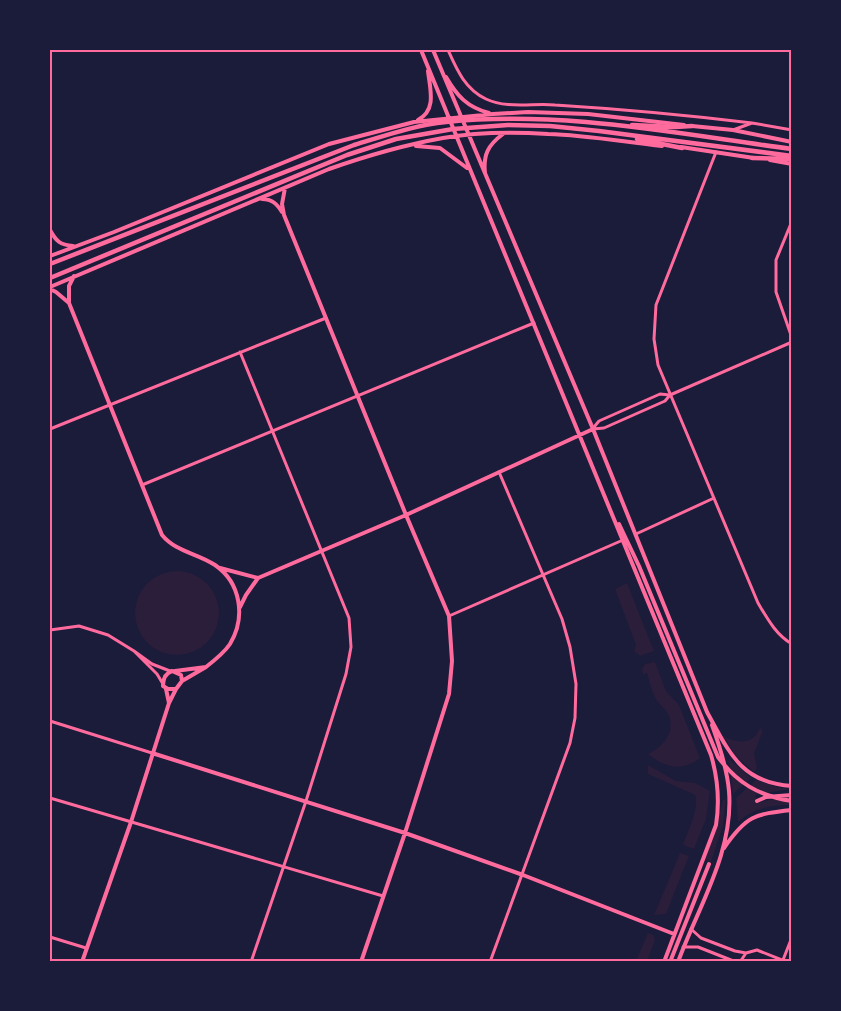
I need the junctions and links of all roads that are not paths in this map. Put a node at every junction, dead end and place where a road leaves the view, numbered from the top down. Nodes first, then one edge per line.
1 (421, 50) edge
2 (432, 50) edge
3 (448, 50) edge
4 (437, 60) junction
5 (426, 61) junction
6 (493, 114) junction
7 (460, 117) junction
8 (448, 118) junction
9 (414, 122) junction
10 (752, 123) junction
11 (610, 125) junction
12 (692, 126) junction
13 (732, 130) junction
14 (792, 130) edge
15 (599, 131) junction
16 (505, 133) junction
17 (468, 136) junction
18 (456, 137) junction
19 (792, 142) edge
20 (406, 146) junction
21 (682, 148) junction
22 (792, 148) edge
23 (716, 153) junction
24 (792, 157) edge
25 (752, 158) junction
26 (792, 164) edge
27 (469, 169) junction
28 (486, 177) junction
29 (285, 189) junction
30 (261, 199) junction
31 (284, 215) junction
32 (792, 221) edge
33 (50, 230) edge
34 (77, 246) junction
35 (50, 256) edge
36 (50, 264) edge
37 (74, 276) junction
38 (50, 278) edge
39 (50, 288) edge
40 (69, 303) junction
41 (326, 318) junction
42 (534, 323) junction
43 (792, 340) edge
44 (240, 352) junction
45 (670, 395) junction
46 (358, 397) junction
47 (110, 405) junction
48 (50, 429) edge
49 (593, 429) junction
50 (273, 431) junction
51 (580, 435) junction
52 (499, 472) junction
53 (142, 484) junction
54 (714, 498) junction
55 (607, 499) junction
56 (406, 515) junction
57 (636, 534) junction
58 (623, 540) junction
59 (323, 551) junction
60 (217, 566) junction
61 (542, 574) junction
62 (258, 578) junction
63 (240, 608) junction
64 (449, 616) junction
65 (50, 630) edge
66 (792, 644) edge
67 (134, 651) junction
68 (206, 667) junction
69 (174, 671) junction
70 (182, 681) junction
71 (164, 686) junction
72 (176, 689) junction
73 (169, 703) junction
74 (707, 712) junction
75 (50, 722) edge
76 (152, 753) junction
77 (792, 786) edge
78 (792, 795) edge
79 (50, 798) edge
80 (306, 801) junction
81 (757, 801) dead end
82 (792, 801) edge
83 (792, 810) edge
84 (131, 822) junction
85 (405, 833) junction
86 (722, 851) junction
87 (709, 864) dead end
88 (283, 867) junction
89 (523, 875) junction
90 (383, 896) junction
91 (691, 929) junction
92 (674, 934) junction
93 (50, 937) edge
94 (792, 937) edge
95 (683, 947) junction
96 (86, 948) junction
97 (746, 954) junction
98 (784, 961) edge
99 (82, 962) edge
100 (250, 962) edge
101 (360, 962) edge
102 (490, 962) edge
103 (664, 962) edge
104 (670, 962) edge
105 (678, 962) edge
106 (736, 962) edge
107 (740, 962) edge

1 - 5 main road
2 - 4 main road
3 - 10 street
4 - 6 main road
4 - 7 main road
5 - 8 main road
5 - 9 main road
6 - 7 main road
6 - 12 main road
7 - 8 main road
7 - 17 main road
8 - 9 main road
8 - 18 main road
9 - 34 main road
10 - 13 street
10 - 14 street
11 - 12 highway
11 - 22 highway
11 - 36 highway
12 - 13 main road
13 - 19 main road
15 - 21 highway
15 - 24 highway
15 - 38 highway
16 - 17 main road
16 - 21 main road
16 - 28 main road
17 - 18 main road
17 - 28 main road
18 - 20 main road
18 - 27 main road
20 - 27 main road
20 - 29 main road
21 - 23 main road
23 - 25 main road
23 - 45 street
24 - 25 highway
25 - 26 main road
27 - 42 main road
28 - 49 main road
29 - 30 main road
29 - 31 main road
30 - 31 main road
30 - 37 main road
31 - 41 main road
32 - 43 street
33 - 34 main road
34 - 35 main road
37 - 39 main road
37 - 40 main road
39 - 40 main road
40 - 47 main road
41 - 44 street
41 - 46 main road
42 - 46 street
42 - 51 main road
43 - 45 street
44 - 47 street
44 - 50 street
45 - 49 street
45 - 49 street
45 - 54 street
46 - 50 street
46 - 56 main road
47 - 48 street
47 - 53 main road
49 - 51 main road
49 - 57 main road
50 - 53 street
50 - 59 street
51 - 52 main road
51 - 55 main road
52 - 56 main road
52 - 61 street
53 - 60 main road
54 - 57 street
54 - 66 street
55 - 58 main road
55 - 82 main road
56 - 59 main road
56 - 64 main road
57 - 74 main road
58 - 61 street
58 - 92 main road
59 - 62 main road
59 - 80 street
60 - 62 main road
60 - 63 main road
61 - 64 street
61 - 89 street
62 - 63 main road
63 - 68 main road
64 - 85 main road
65 - 67 street
67 - 69 street
67 - 71 street
68 - 69 main road
68 - 70 main road
69 - 70 main road
69 - 71 main road
70 - 72 main road
71 - 72 main road
71 - 73 main road
72 - 73 main road
73 - 76 main road
74 - 77 main road
74 - 86 main road
75 - 76 street
76 - 80 main road
76 - 84 main road
78 - 81 main road
79 - 84 street
80 - 85 main road
80 - 88 street
83 - 86 main road
84 - 88 street
84 - 96 main road
85 - 89 main road
85 - 90 main road
86 - 91 main road
87 - 104 main road
88 - 90 street
88 - 100 street
89 - 92 main road
89 - 102 street
90 - 101 main road
91 - 95 main road
91 - 97 street
92 - 103 main road
93 - 96 street
94 - 98 street
95 - 105 main road
95 - 106 street
96 - 99 main road
97 - 98 street
97 - 107 street

